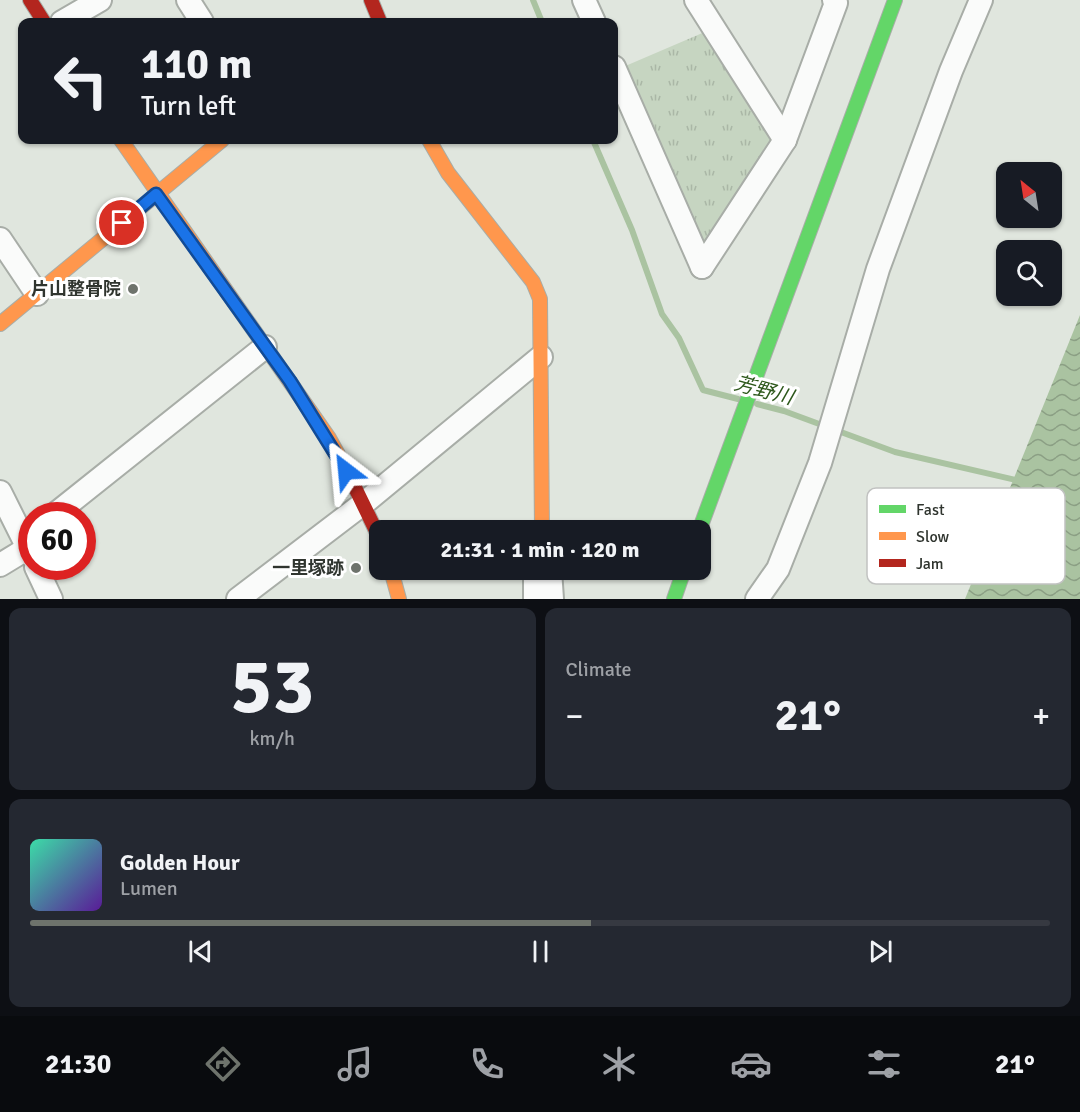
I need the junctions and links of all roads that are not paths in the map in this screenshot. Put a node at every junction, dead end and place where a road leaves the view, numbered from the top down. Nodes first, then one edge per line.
1 (30, 0) edge
2 (100, 0) edge
3 (188, 0) edge
4 (584, 0) edge
5 (696, 0) edge
6 (834, 0) edge
7 (895, 0) edge
8 (981, 0) edge
9 (41, 18) edge
10 (69, 18) edge
11 (199, 18) edge
12 (592, 18) edge
13 (618, 76) edge
14 (785, 140) junction
15 (124, 144) edge
16 (217, 144) edge
17 (431, 144) edge
18 (156, 194) junction
19 (0, 239) edge
20 (37, 294) junction
21 (0, 324) edge
22 (265, 347) junction
23 (541, 357) junction
24 (0, 492) edge
25 (71, 502) edge
26 (364, 503) junction
27 (372, 520) edge
28 (542, 520) edge
29 (703, 520) edge
30 (18, 526) edge
31 (18, 555) edge
32 (0, 565) edge
33 (43, 580) edge
34 (394, 580) edge
35 (536, 580) edge
36 (551, 580) edge
37 (681, 580) edge
38 (51, 599) edge
39 (238, 599) edge
40 (399, 599) edge
41 (535, 599) edge
42 (552, 599) edge
43 (674, 599) edge
44 (757, 599) edge

1 - 9 street
2 - 10 street
3 - 11 street
4 - 12 street
5 - 14 street
6 - 14 street
7 - 29 street
8 - 44 street
13 - 14 street
15 - 18 street
16 - 18 street
17 - 23 street
18 - 20 street
18 - 22 street
19 - 20 street
20 - 21 street
22 - 25 street
22 - 26 street
23 - 26 street
23 - 28 street
24 - 30 street
26 - 27 street
26 - 39 street
31 - 32 street
33 - 38 street
34 - 40 street
35 - 41 street
36 - 42 street
37 - 43 street

